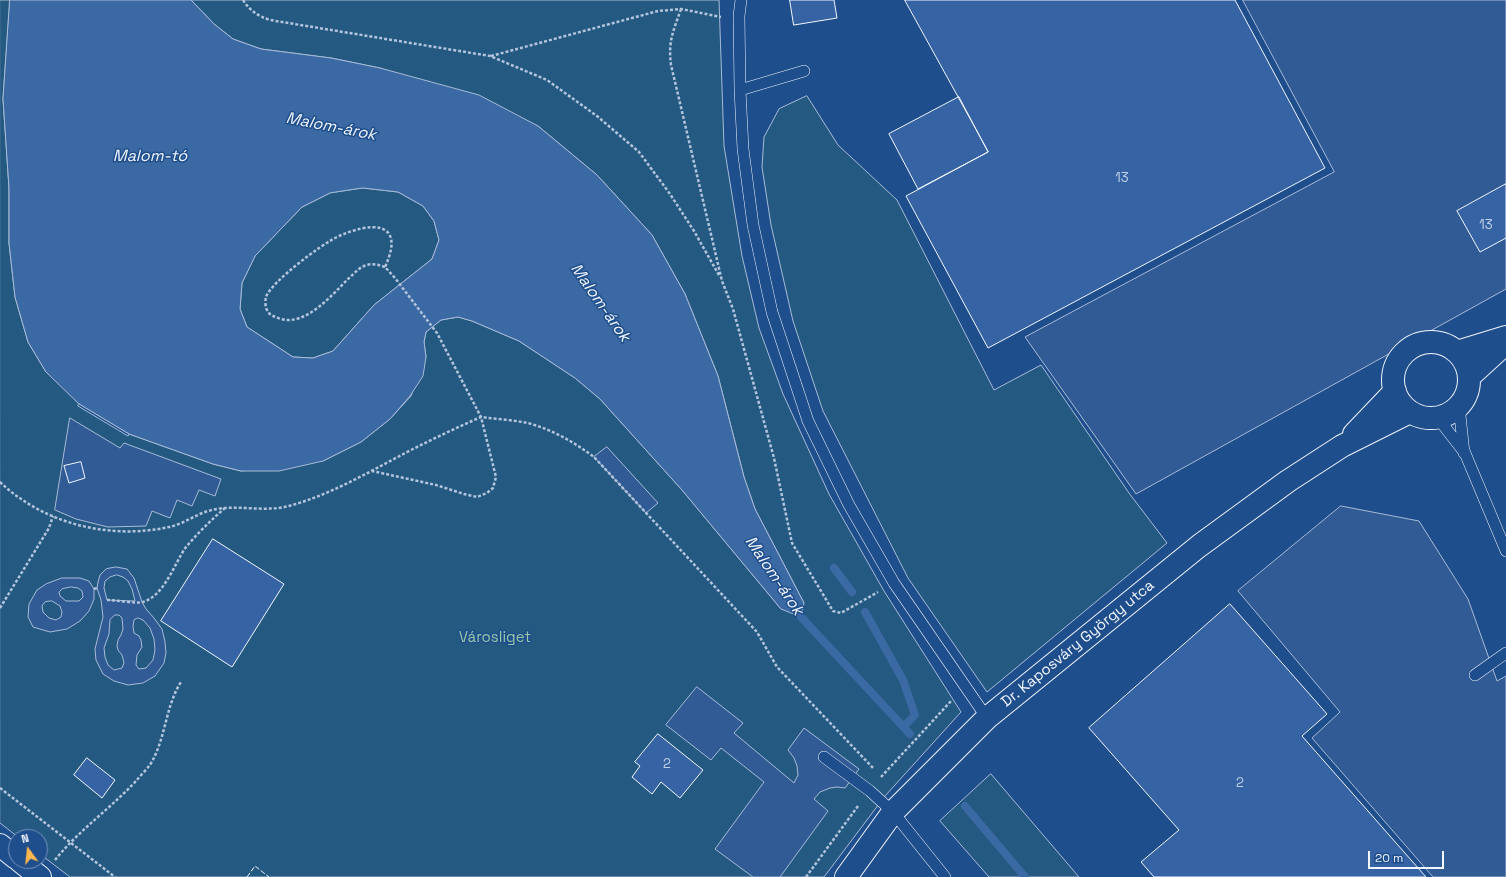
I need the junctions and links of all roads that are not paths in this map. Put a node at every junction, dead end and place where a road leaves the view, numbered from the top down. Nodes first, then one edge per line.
1 (741, 0) edge
2 (804, 71) dead end
3 (740, 90) junction
4 (1506, 337) edge
5 (1506, 343) edge
6 (1457, 352) junction
7 (1469, 377) junction
8 (1395, 391) junction
9 (1459, 406) junction
10 (1410, 412) junction
11 (1437, 417) junction
12 (1342, 446) junction
13 (1464, 453) junction
14 (1506, 551) edge
15 (1506, 653) edge
16 (1475, 675) dead end
17 (987, 718) junction
18 (824, 757) dead end
19 (894, 812) junction
20 (846, 877) edge
21 (945, 877) edge

1 - 3 lane
2 - 3 lane
3 - 17 lane
4 - 6 street
5 - 7 street
6 - 7 street
6 - 8 street
7 - 9 street
8 - 10 street
8 - 12 street, Dr. Kaposváry György utca
9 - 11 street
9 - 13 lane
10 - 11 street
10 - 12 street, Dr. Kaposváry György utca
11 - 13 lane
12 - 17 street, Dr. Kaposváry György utca
13 - 14 lane
15 - 16 lane
17 - 19 street, Dr. Kaposváry György utca
18 - 19 lane
19 - 20 street, Dr. Kaposváry György utca
19 - 21 lane

